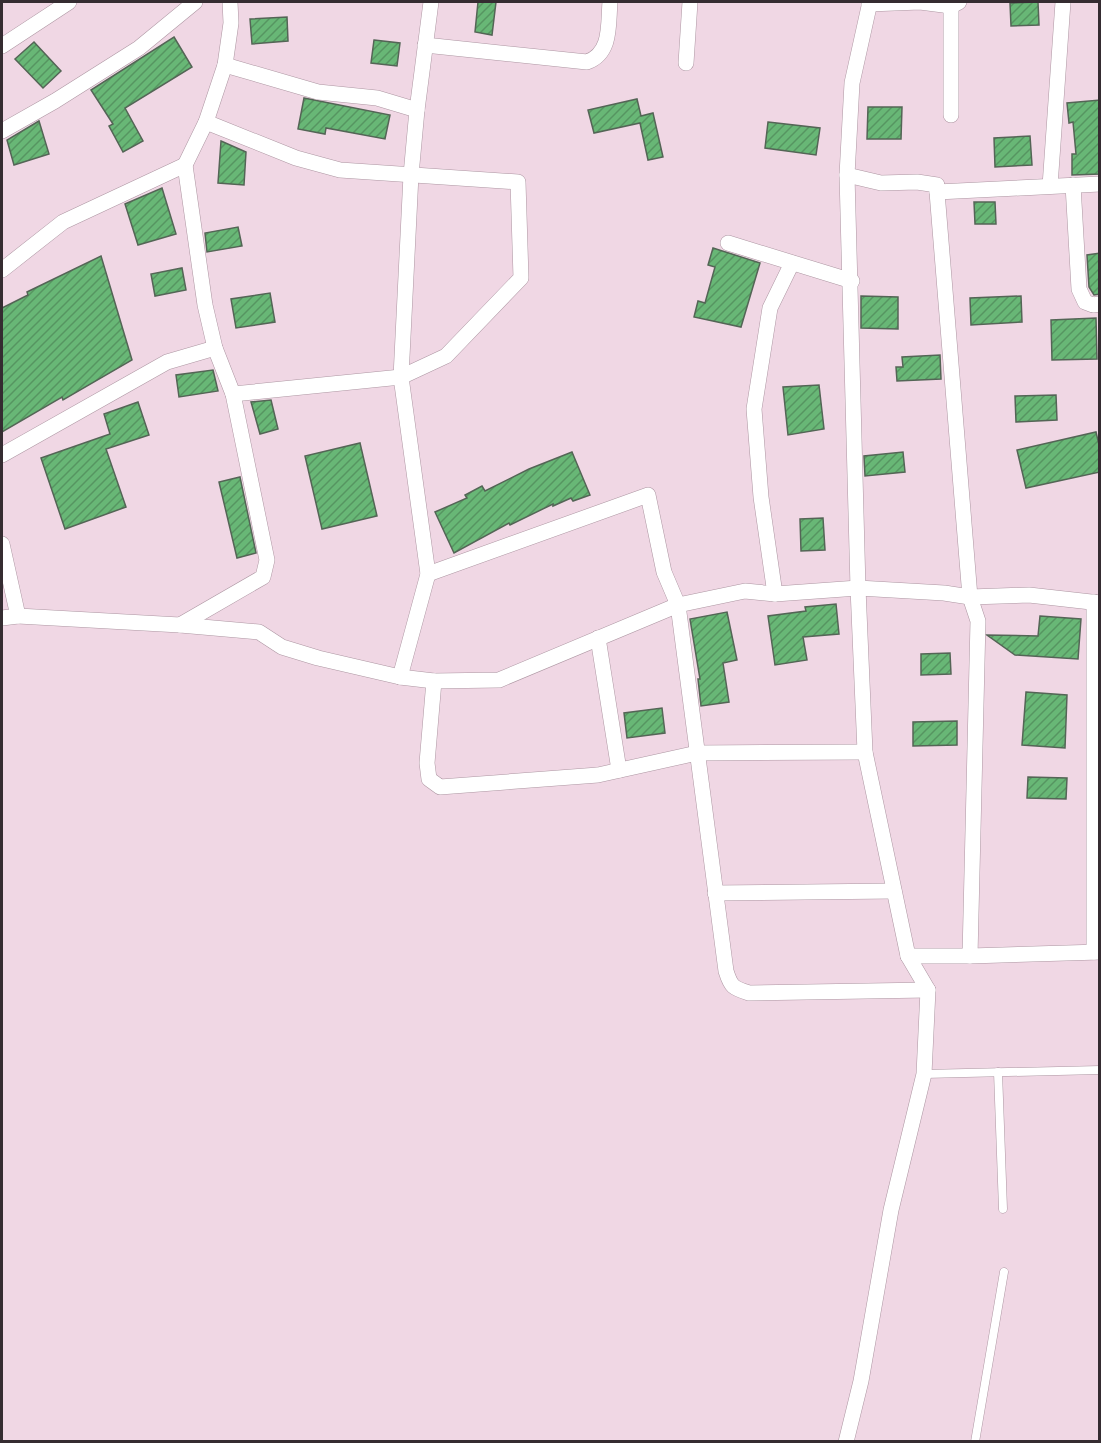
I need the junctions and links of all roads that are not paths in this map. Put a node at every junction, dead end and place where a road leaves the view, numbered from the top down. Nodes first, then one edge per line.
1 (69, 2) edge
2 (195, 2) edge
3 (230, 2) edge
4 (431, 2) edge
5 (610, 2) edge
6 (690, 2) edge
7 (1063, 2) edge
8 (869, 3) edge
9 (955, 4) edge
10 (425, 45) junction
11 (2, 46) edge
12 (686, 63) dead end
13 (225, 65) junction
14 (417, 110) junction
15 (951, 115) dead end
16 (206, 123) junction
17 (2, 131) edge
18 (184, 165) junction
19 (411, 175) junction
20 (848, 175) junction
21 (1073, 184) junction
22 (1100, 184) edge
23 (1050, 186) junction
24 (937, 192) junction
25 (728, 243) dead end
26 (792, 263) junction
27 (2, 270) edge
28 (852, 281) junction
29 (1100, 304) edge
30 (214, 348) junction
31 (400, 377) junction
32 (233, 394) junction
33 (2, 455) edge
34 (2, 544) edge
35 (428, 574) junction
36 (858, 588) junction
37 (775, 594) junction
38 (970, 597) junction
39 (1096, 602) edge
40 (678, 605) junction
41 (18, 616) junction
42 (2, 618) edge
43 (180, 625) junction
44 (598, 638) junction
45 (400, 677) junction
46 (434, 681) junction
47 (865, 752) junction
48 (697, 753) junction
49 (619, 771) junction
50 (894, 891) junction
51 (716, 892) junction
52 (1097, 952) edge
53 (908, 956) junction
54 (970, 956) junction
55 (928, 990) junction
56 (1100, 1070) edge
57 (998, 1072) junction
58 (924, 1074) junction
59 (1003, 1209) dead end
60 (1004, 1272) dead end
61 (846, 1442) edge
62 (975, 1442) edge

1 - 11 street
2 - 17 street
3 - 13 street
4 - 10 street
5 - 10 street
6 - 12 street
7 - 23 street
8 - 9 street
8 - 20 street
9 - 15 street
10 - 14 street
13 - 14 street
13 - 16 street
14 - 19 street
16 - 18 street
16 - 19 street
18 - 27 street
18 - 30 street
19 - 31 street
19 - 31 street
20 - 24 street
20 - 28 street
21 - 22 street
21 - 23 street
21 - 29 street
23 - 24 street
24 - 38 street
25 - 26 street
26 - 28 street
26 - 37 street
28 - 36 street
30 - 32 street
30 - 33 street
31 - 32 street
31 - 35 street
32 - 43 street
34 - 41 street
35 - 40 street
35 - 45 street
36 - 37 street
36 - 38 street
36 - 47 street
37 - 40 street
38 - 39 street
38 - 54 street
39 - 52 street
40 - 44 street
40 - 48 street
41 - 42 street
41 - 43 street
43 - 45 street
44 - 46 street
44 - 49 street
45 - 46 street
46 - 49 street
47 - 48 street
47 - 50 street
48 - 49 street
48 - 51 street
50 - 51 street
50 - 53 street
51 - 55 street
52 - 54 street
53 - 54 street
53 - 55 street
55 - 58 street
56 - 57 lane
57 - 58 lane
57 - 59 lane
58 - 61 street
60 - 62 lane

